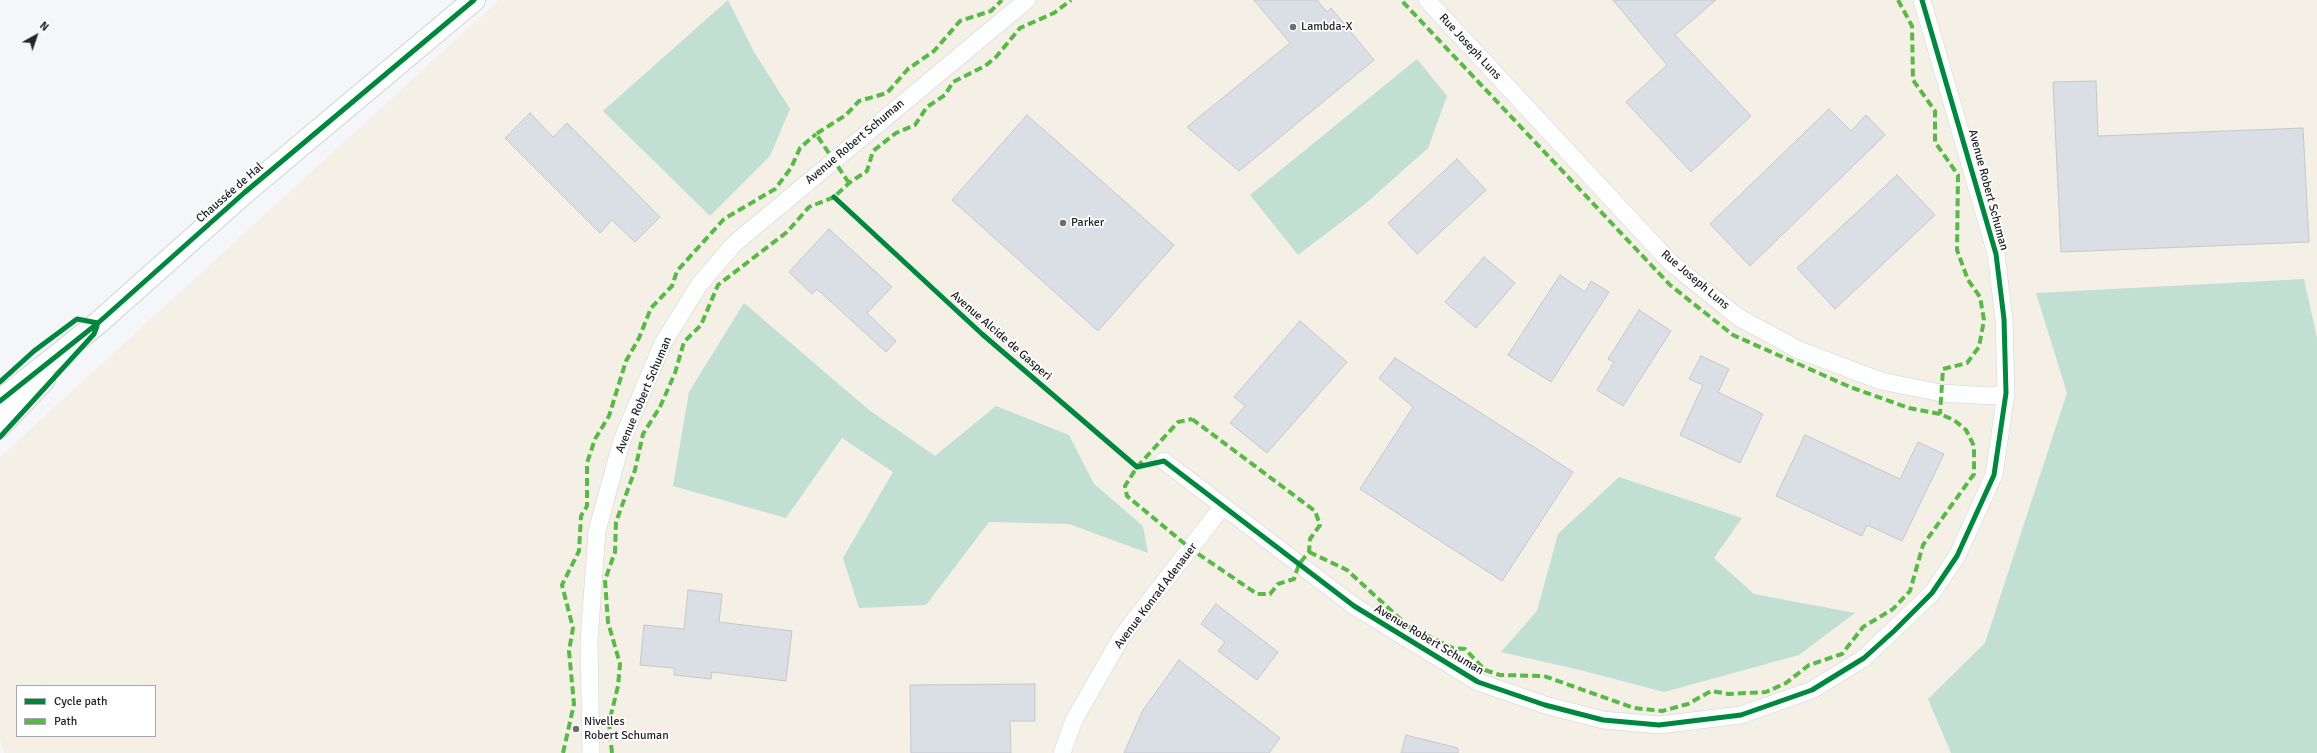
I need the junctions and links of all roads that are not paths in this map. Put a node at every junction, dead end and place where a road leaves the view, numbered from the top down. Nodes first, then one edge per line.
1 (474, 0) edge
2 (1027, 0) edge
3 (1427, 0) edge
4 (1922, 0) edge
5 (98, 323) junction
6 (2006, 394) junction
7 (0, 401) edge
8 (0, 426) edge
9 (1164, 461) dead end
10 (1223, 506) junction
11 (591, 753) edge
12 (1062, 753) edge

1 - 5 main road, Chaussée de Hal
2 - 11 street, Avenue Robert Schuman
3 - 6 street, Rue Joseph Luns
4 - 6 street, Avenue Robert Schuman
5 - 7 main road, Chaussée de Hal
5 - 8 main road, Chaussée de Hal
6 - 10 street, Avenue Robert Schuman
9 - 10 street, Avenue Robert Schuman
10 - 12 street, Avenue Konrad Adenauer

